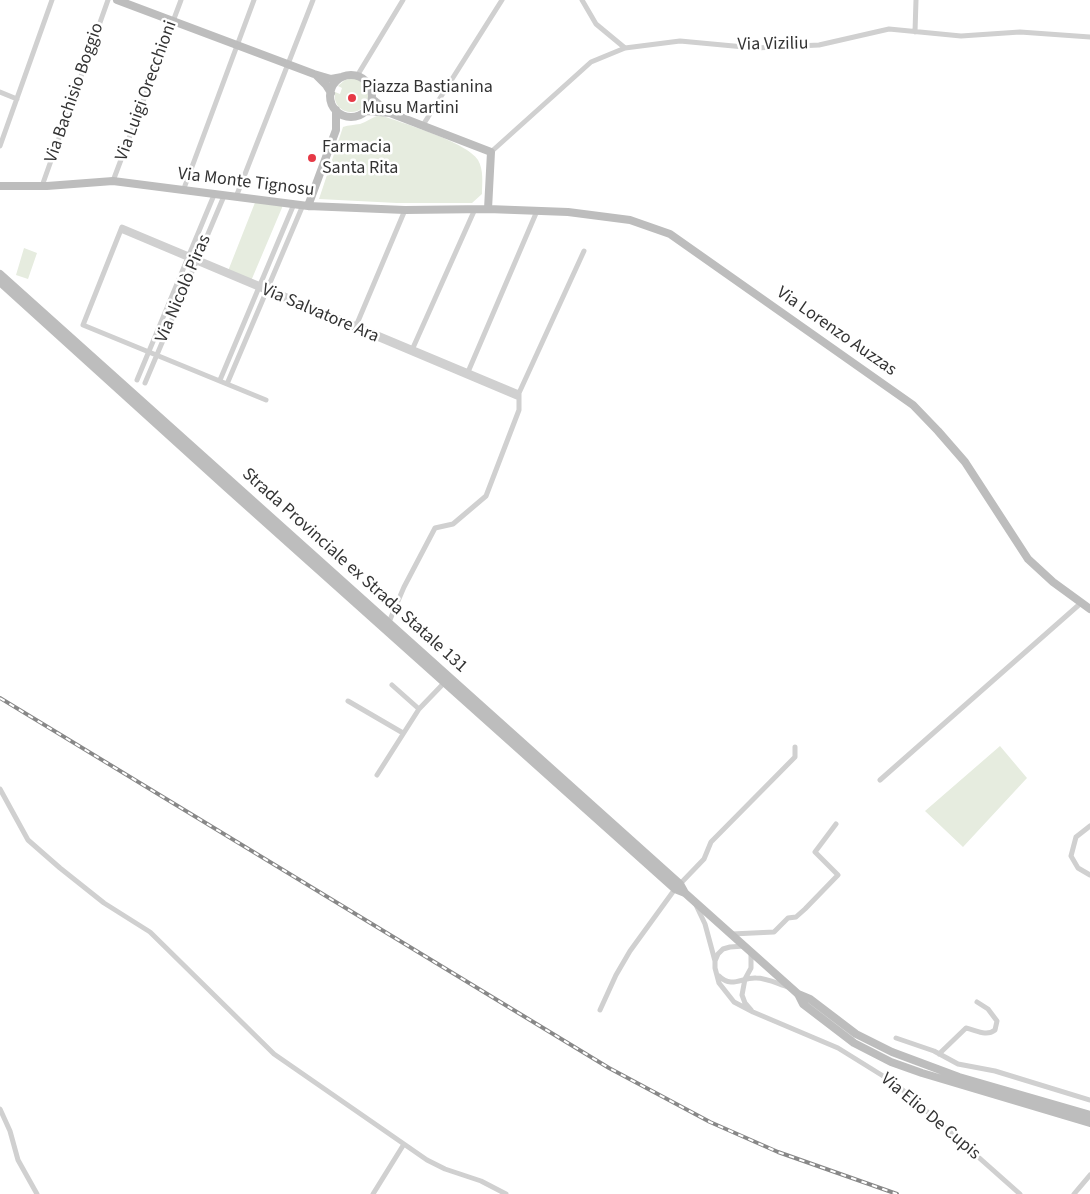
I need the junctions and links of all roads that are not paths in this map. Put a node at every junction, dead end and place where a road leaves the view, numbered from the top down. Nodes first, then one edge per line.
1 (52, 0) edge
2 (108, 0) edge
3 (117, 0) edge
4 (181, 0) edge
5 (254, 0) edge
6 (313, 0) edge
7 (403, 0) edge
8 (502, 0) edge
9 (582, 0) edge
10 (916, 0) edge
11 (172, 22) junction
12 (915, 32) junction
13 (1090, 37) edge
14 (237, 45) junction
15 (625, 48) junction
16 (287, 64) junction
17 (316, 75) junction
18 (357, 76) junction
19 (342, 77) junction
20 (0, 92) edge
21 (331, 93) junction
22 (17, 99) junction
23 (372, 99) junction
24 (336, 110) junction
25 (366, 110) junction
26 (390, 113) junction
27 (349, 117) junction
28 (422, 125) junction
29 (336, 130) junction
30 (0, 146) edge
31 (491, 152) junction
32 (113, 182) junction
33 (0, 186) edge
34 (42, 186) junction
35 (183, 191) junction
36 (214, 195) junction
37 (224, 196) junction
38 (236, 197) junction
39 (294, 204) junction
40 (306, 206) junction
41 (475, 209) junction
42 (488, 209) junction
43 (405, 210) junction
44 (537, 211) junction
45 (584, 251) dead end
46 (188, 256) junction
47 (196, 260) junction
48 (0, 274) edge
49 (0, 282) edge
50 (259, 287) junction
51 (267, 290) junction
52 (356, 327) junction
53 (411, 350) junction
54 (148, 352) junction
55 (156, 355) junction
56 (468, 372) junction
57 (138, 380) dead end
58 (220, 380) junction
59 (145, 383) dead end
60 (227, 384) junction
61 (519, 395) junction
62 (266, 400) dead end
63 (1081, 603) junction
64 (1090, 609) edge
65 (388, 622) junction
66 (444, 683) junction
67 (392, 685) dead end
68 (348, 701) dead end
69 (419, 709) junction
70 (403, 733) junction
71 (795, 747) dead end
72 (377, 775) dead end
73 (880, 780) dead end
74 (0, 789) edge
75 (836, 824) dead end
76 (1090, 826) edge
77 (1090, 875) edge
78 (678, 886) junction
79 (695, 902) junction
80 (731, 934) junction
81 (744, 946) junction
82 (751, 952) junction
83 (715, 961) junction
84 (717, 974) junction
85 (745, 979) junction
86 (791, 988) junction
87 (798, 994) junction
88 (977, 1002) dead end
89 (600, 1010) dead end
90 (753, 1012) junction
91 (896, 1038) dead end
92 (939, 1054) junction
93 (1090, 1100) edge
94 (0, 1109) edge
95 (1090, 1115) edge
96 (1090, 1123) edge
97 (404, 1144) junction
98 (1090, 1175) edge
99 (36, 1194) edge
100 (373, 1194) edge
101 (506, 1194) edge
102 (1020, 1194) edge
103 (1074, 1194) edge

1 - 22 street
2 - 34 street, Via Bachisio Boggio
3 - 11 main road
4 - 11 street, Via Luigi Orecchioni
5 - 14 street
6 - 16 street
7 - 18 street
8 - 28 street
9 - 15 street
10 - 12 street
11 - 14 main road
11 - 32 street, Via Luigi Orecchioni
12 - 13 street, Via Viziliu
12 - 15 street, Via Viziliu
14 - 16 main road
14 - 35 street
15 - 31 street, Via Viziliu
16 - 17 main road
16 - 38 street
17 - 19 main road
17 - 21 main road
18 - 19 main road
18 - 23 main road
19 - 21 main road
20 - 22 street
21 - 24 main road
22 - 30 street
23 - 25 main road
23 - 26 main road
24 - 27 main road
24 - 29 main road
25 - 26 main road
25 - 27 main road
26 - 28 main road
27 - 29 main road
28 - 31 main road
29 - 40 main road
31 - 42 main road
32 - 34 main road, Via Monte Tignosu
32 - 35 main road, Via Monte Tignosu
33 - 34 main road, Via Monte Tignosu
35 - 36 main road, Via Monte Tignosu
36 - 37 main road, Via Monte Tignosu
36 - 46 street, Via Nicolò Piras
37 - 38 main road, Via Monte Tignosu
37 - 47 street, Via Nicolò Piras
38 - 39 main road, Via Monte Tignosu
39 - 40 main road, Via Monte Tignosu
39 - 50 street
40 - 43 main road, Via Monte Tignosu
40 - 51 street
41 - 42 main road, Via Monte Tignosu
41 - 43 main road, Via Monte Tignosu
41 - 53 street
42 - 44 main road, Via Lorenzo Auzzas
43 - 52 street
44 - 56 street
44 - 63 main road, Via Lorenzo Auzzas
45 - 61 street
46 - 47 street, Via Salvatore Ara
46 - 54 street, Via Nicolò Piras
46 - 54 street, Via Salvatore Ara
47 - 50 street, Via Salvatore Ara
47 - 55 street, Via Nicolò Piras
48 - 65 main road, Strada Provinciale ex Strada Statale 131
49 - 66 main road, Strada Provinciale ex Strada Statale 131
50 - 51 street, Via Salvatore Ara
50 - 58 street
51 - 52 street, Via Salvatore Ara
51 - 60 street
52 - 53 street, Via Salvatore Ara
53 - 56 street, Via Salvatore Ara
53 - 61 street, Via Salvatore Ara
54 - 55 street
54 - 57 street, Via Nicolò Piras
55 - 58 street
55 - 59 street, Via Nicolò Piras
56 - 61 street, Via Salvatore Ara
58 - 60 street
60 - 62 street
61 - 65 street
63 - 64 main road, Via Lorenzo Auzzas
63 - 73 street
65 - 78 main road, Strada Provinciale ex Strada Statale 131
66 - 69 street
66 - 78 main road, Strada Provinciale ex Strada Statale 131
67 - 69 street
68 - 70 street
69 - 70 street
70 - 72 street
71 - 78 street
74 - 97 street
75 - 80 street
76 - 77 street
78 - 79 main road, Strada Provinciale ex Strada Statale 131
78 - 89 street
79 - 80 main road, Strada Provinciale ex Strada Statale 131
79 - 83 street, Via Elio De Cupis
80 - 81 main road, Strada Provinciale ex Strada Statale 131
81 - 82 main road, Strada Provinciale ex Strada Statale 131
81 - 83 street
82 - 85 street
82 - 86 main road, Strada Provinciale ex Strada Statale 131
83 - 84 street, Via Elio De Cupis
84 - 85 street
84 - 90 street, Via Elio De Cupis
85 - 86 street
85 - 90 street
86 - 87 main road, Strada Provinciale ex Strada Statale 131
87 - 95 main road, Strada Provinciale ex Strada Statale 131
87 - 96 main road, Strada Provinciale ex Strada Statale 131
88 - 92 street
90 - 102 street, Via Elio De Cupis
91 - 92 street
92 - 93 street
94 - 99 street
97 - 100 street
97 - 101 street
98 - 103 street

